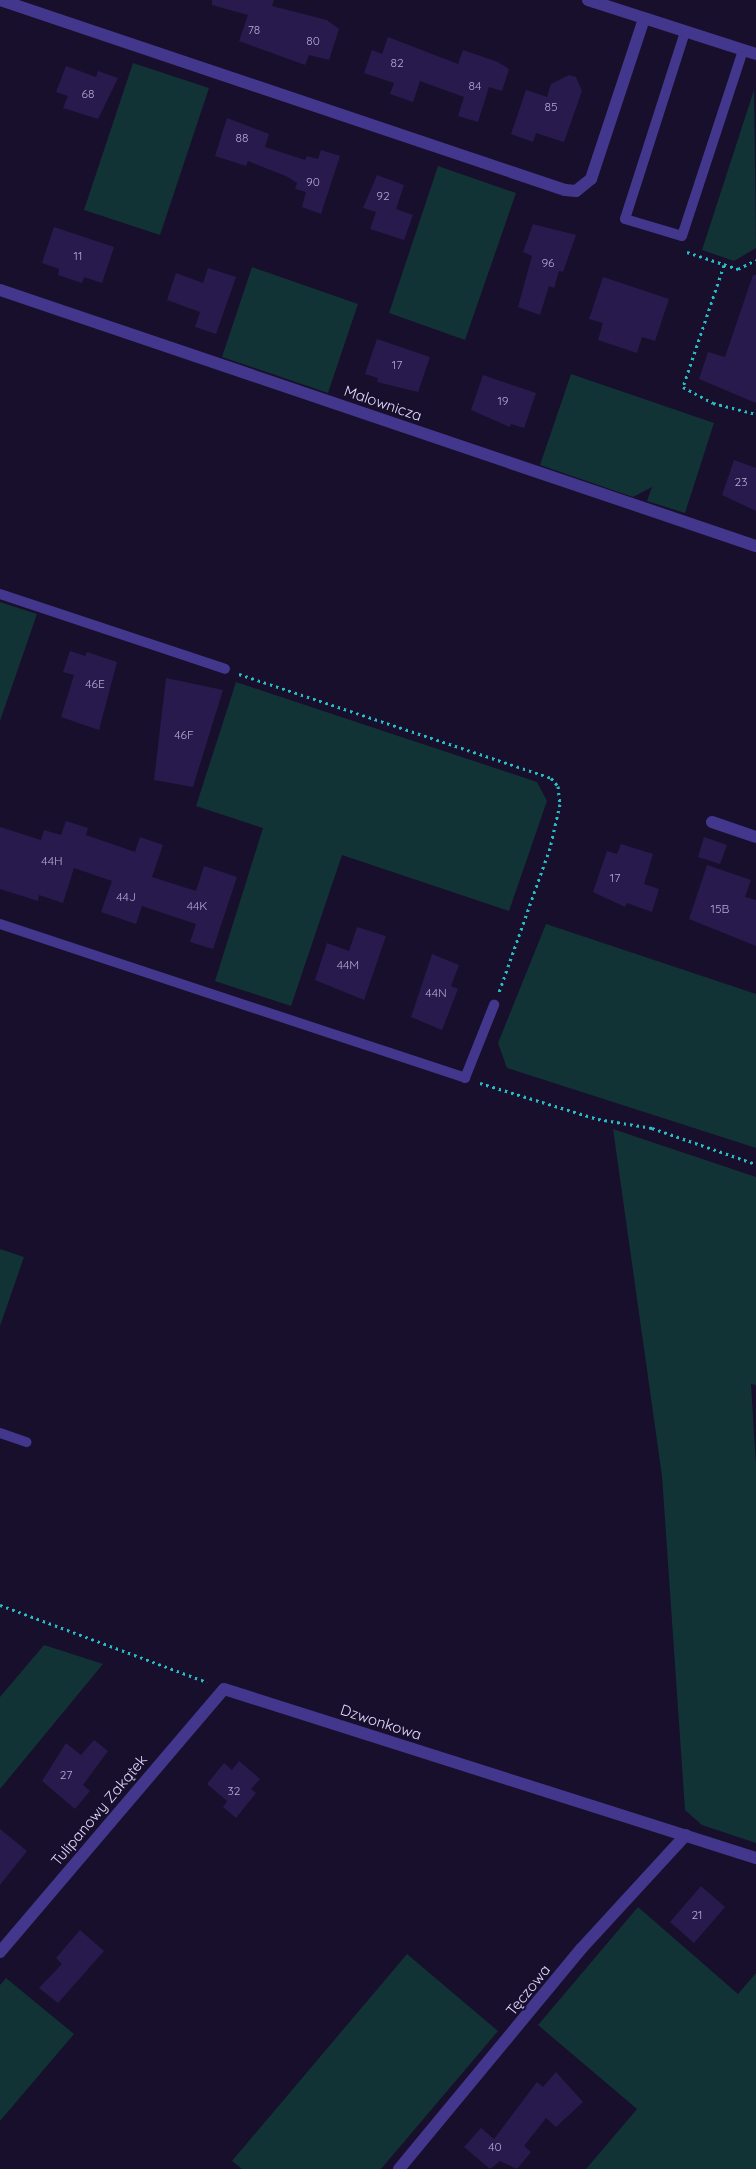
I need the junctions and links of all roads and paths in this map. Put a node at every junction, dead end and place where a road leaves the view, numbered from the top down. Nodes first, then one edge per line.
1 (0, 0) edge
2 (588, 0) edge
3 (644, 19) junction
4 (685, 32) junction
5 (742, 50) junction
6 (756, 54) edge
7 (682, 236) junction
8 (756, 260) edge
9 (724, 265) junction
10 (0, 290) edge
11 (756, 414) edge
12 (756, 546) edge
13 (0, 594) edge
14 (225, 669) joint
15 (712, 822) dead end
16 (756, 837) edge
17 (0, 924) edge
18 (494, 1004) joint
19 (465, 1078) junction
20 (756, 1164) edge
21 (0, 1433) edge
22 (26, 1442) dead end
23 (0, 1605) edge
24 (224, 1688) junction
25 (686, 1836) junction
26 (756, 1858) edge
27 (0, 1952) edge
28 (398, 2169) edge

1 - 3 street
2 - 3 street
3 - 4 street
4 - 5 street
4 - 7 lane
5 - 6 street
5 - 7 lane
7 - 9 path
8 - 9 path
9 - 11 path
10 - 12 street, Malownicza
13 - 14 lane
14 - 18 path
15 - 16 street
17 - 19 lane
18 - 19 lane
19 - 20 path
21 - 22 lane
23 - 24 path
24 - 25 street, Dzwonkowa
24 - 27 street, Tulipanowy Zakątek
25 - 26 street, Dzwonkowa
25 - 28 street, Tęczowa

